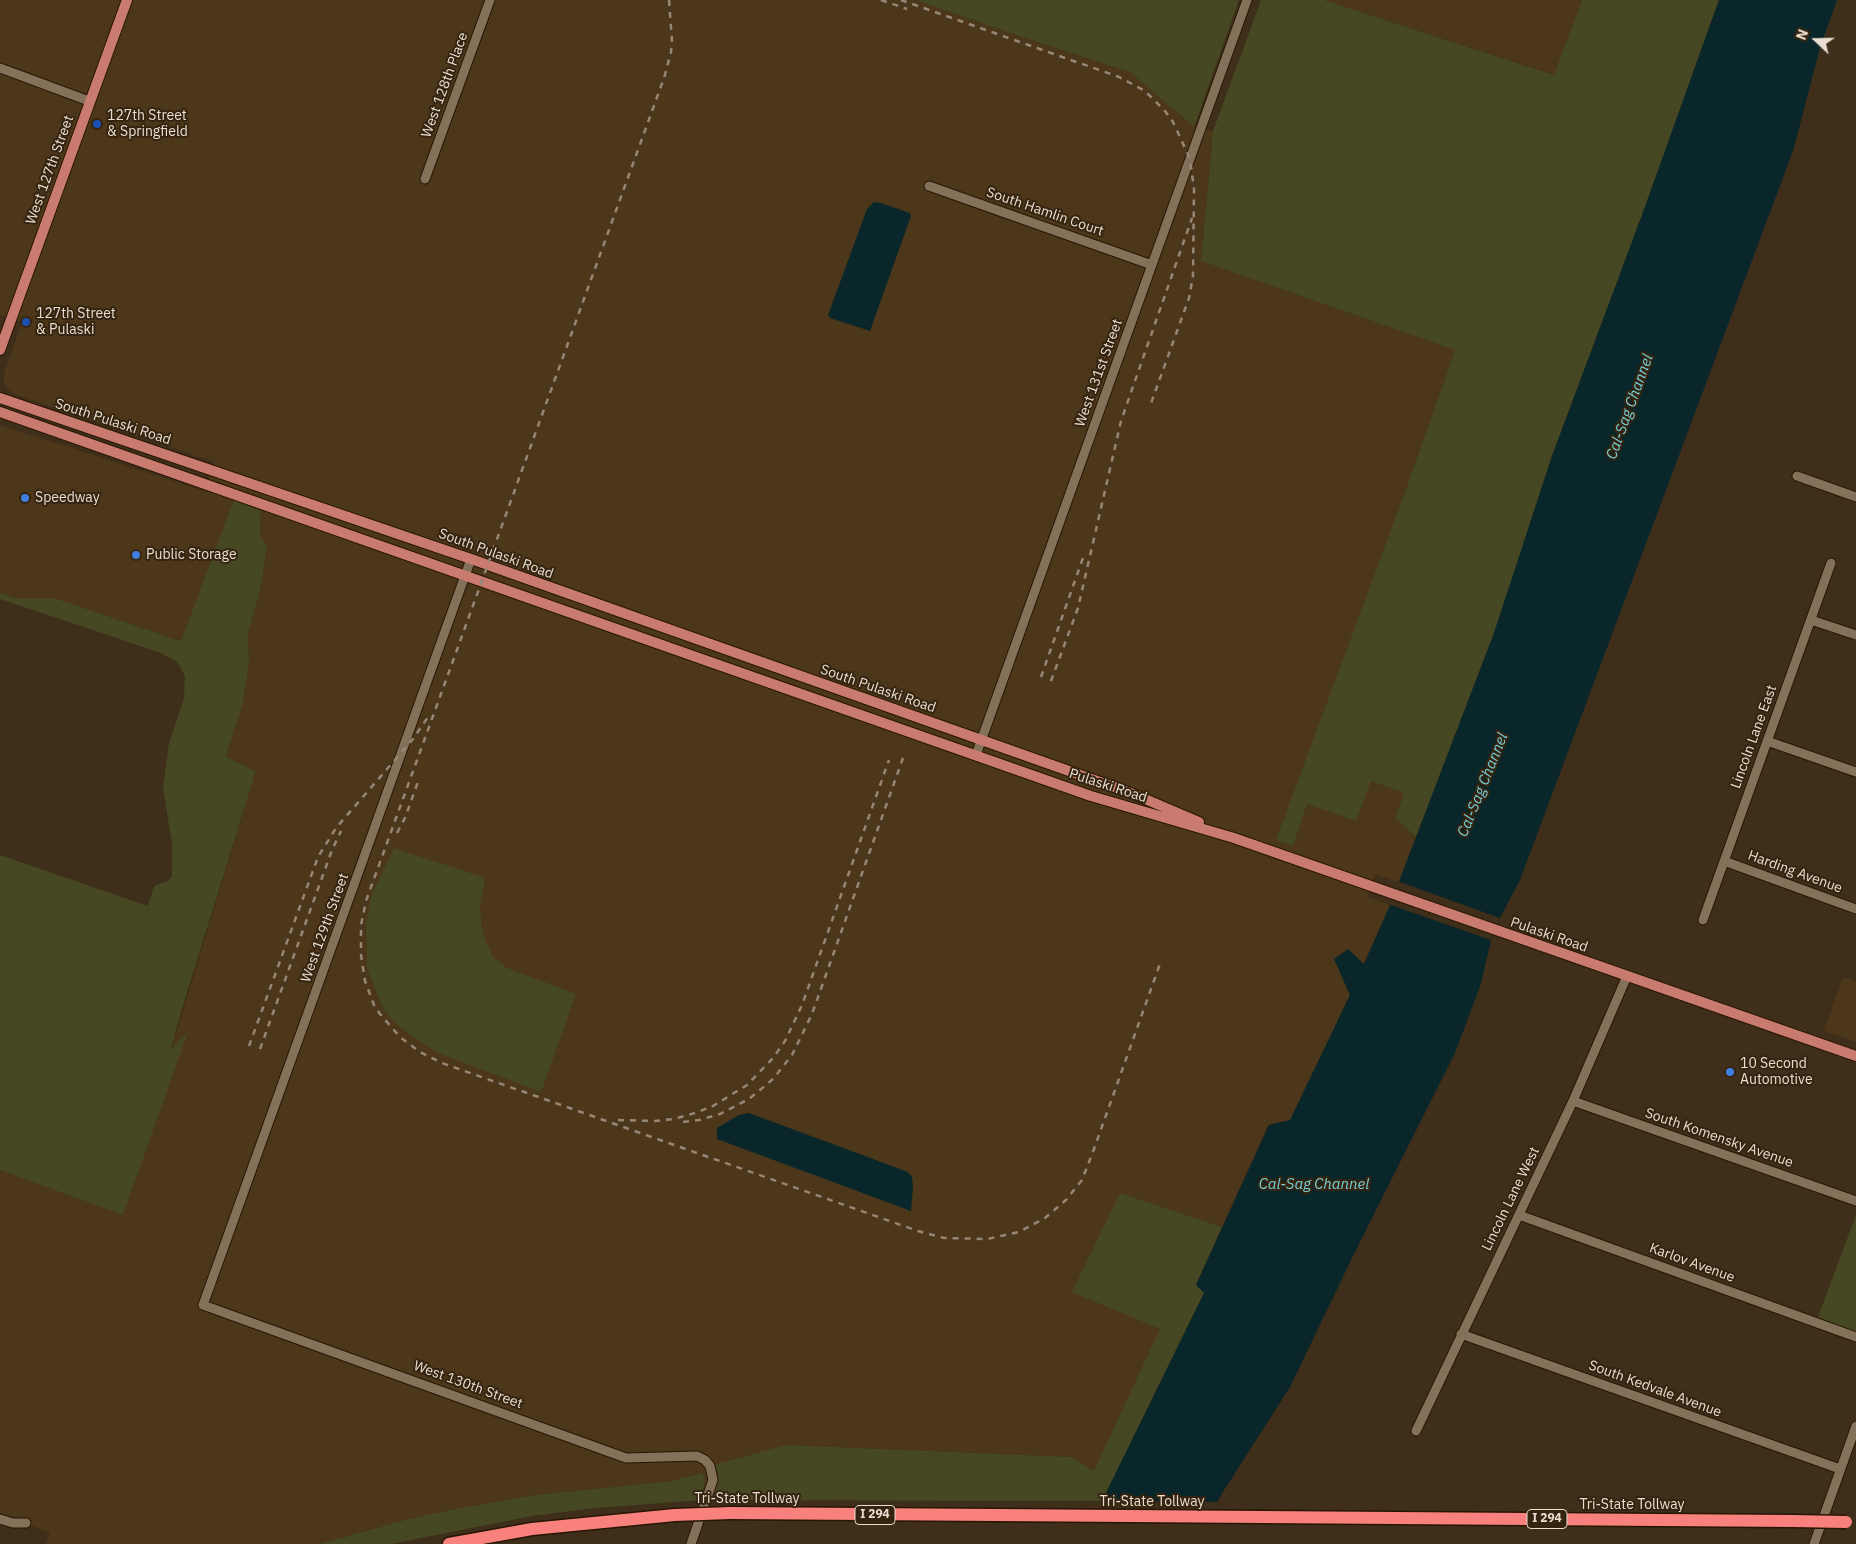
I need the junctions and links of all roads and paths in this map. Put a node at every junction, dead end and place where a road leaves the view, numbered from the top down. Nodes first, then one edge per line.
1 (127, 0) edge
2 (490, 0) edge
3 (1247, 0) edge
4 (0, 68) edge
5 (89, 101) junction
6 (425, 179) dead end
7 (929, 186) dead end
8 (1152, 265) junction
9 (0, 350) edge
10 (0, 398) edge
11 (0, 412) edge
12 (1797, 476) dead end
13 (1856, 497) edge
14 (471, 559) junction
15 (1831, 563) dead end
16 (465, 575) junction
17 (1811, 620) junction
18 (1856, 635) edge
19 (981, 740) junction
20 (1767, 741) junction
21 (976, 755) junction
22 (1856, 772) edge
23 (1234, 838) junction
24 (1724, 861) junction
25 (1856, 909) edge
26 (1703, 920) dead end
27 (1627, 976) junction
28 (1856, 1056) edge
29 (1573, 1101) junction
30 (1856, 1201) edge
31 (1519, 1215) junction
32 (203, 1305) joint
33 (1461, 1334) junction
34 (1856, 1337) edge
35 (1856, 1426) edge
36 (1416, 1431) dead end
37 (1840, 1470) junction
38 (0, 1519) edge
39 (1851, 1522) edge
40 (26, 1523) dead end
41 (449, 1544) edge
42 (691, 1544) edge
43 (1814, 1544) edge

1 - 5 main road, West 127th Street
2 - 6 street, West 128th Place
3 - 8 street, West 131st Street
4 - 5 street
5 - 9 main road, West 127th Street
7 - 8 street, South Hamlin Court
8 - 19 street, West 131st Street
10 - 14 main road, South Pulaski Road
11 - 16 main road, South Pulaski Road
12 - 13 street
14 - 16 street, West 129th Street
14 - 19 main road, South Pulaski Road
15 - 17 street, Lincoln Lane East
16 - 21 main road, South Pulaski Road
16 - 32 street, West 129th Street
17 - 18 street
17 - 20 street, Lincoln Lane East
19 - 21 street, West 131st Street
19 - 23 main road, Pulaski Road
20 - 22 street
20 - 24 street, Lincoln Lane East
21 - 23 main road, Pulaski Road
23 - 27 main road, Pulaski Road
24 - 25 street, Harding Avenue
24 - 26 street, Lincoln Lane East
27 - 28 main road, Pulaski Road
27 - 29 street, Lincoln Lane West
29 - 30 street, South Komensky Avenue
29 - 31 street, Lincoln Lane West
31 - 33 street, Lincoln Lane West
31 - 34 street, Karlov Avenue
32 - 42 street, West 130th Street
33 - 36 street, Lincoln Lane West
33 - 37 street, South Kedvale Avenue
35 - 37 street
37 - 43 street
38 - 40 street
39 - 41 highway, Tri-State Tollway / I 294, bridge

